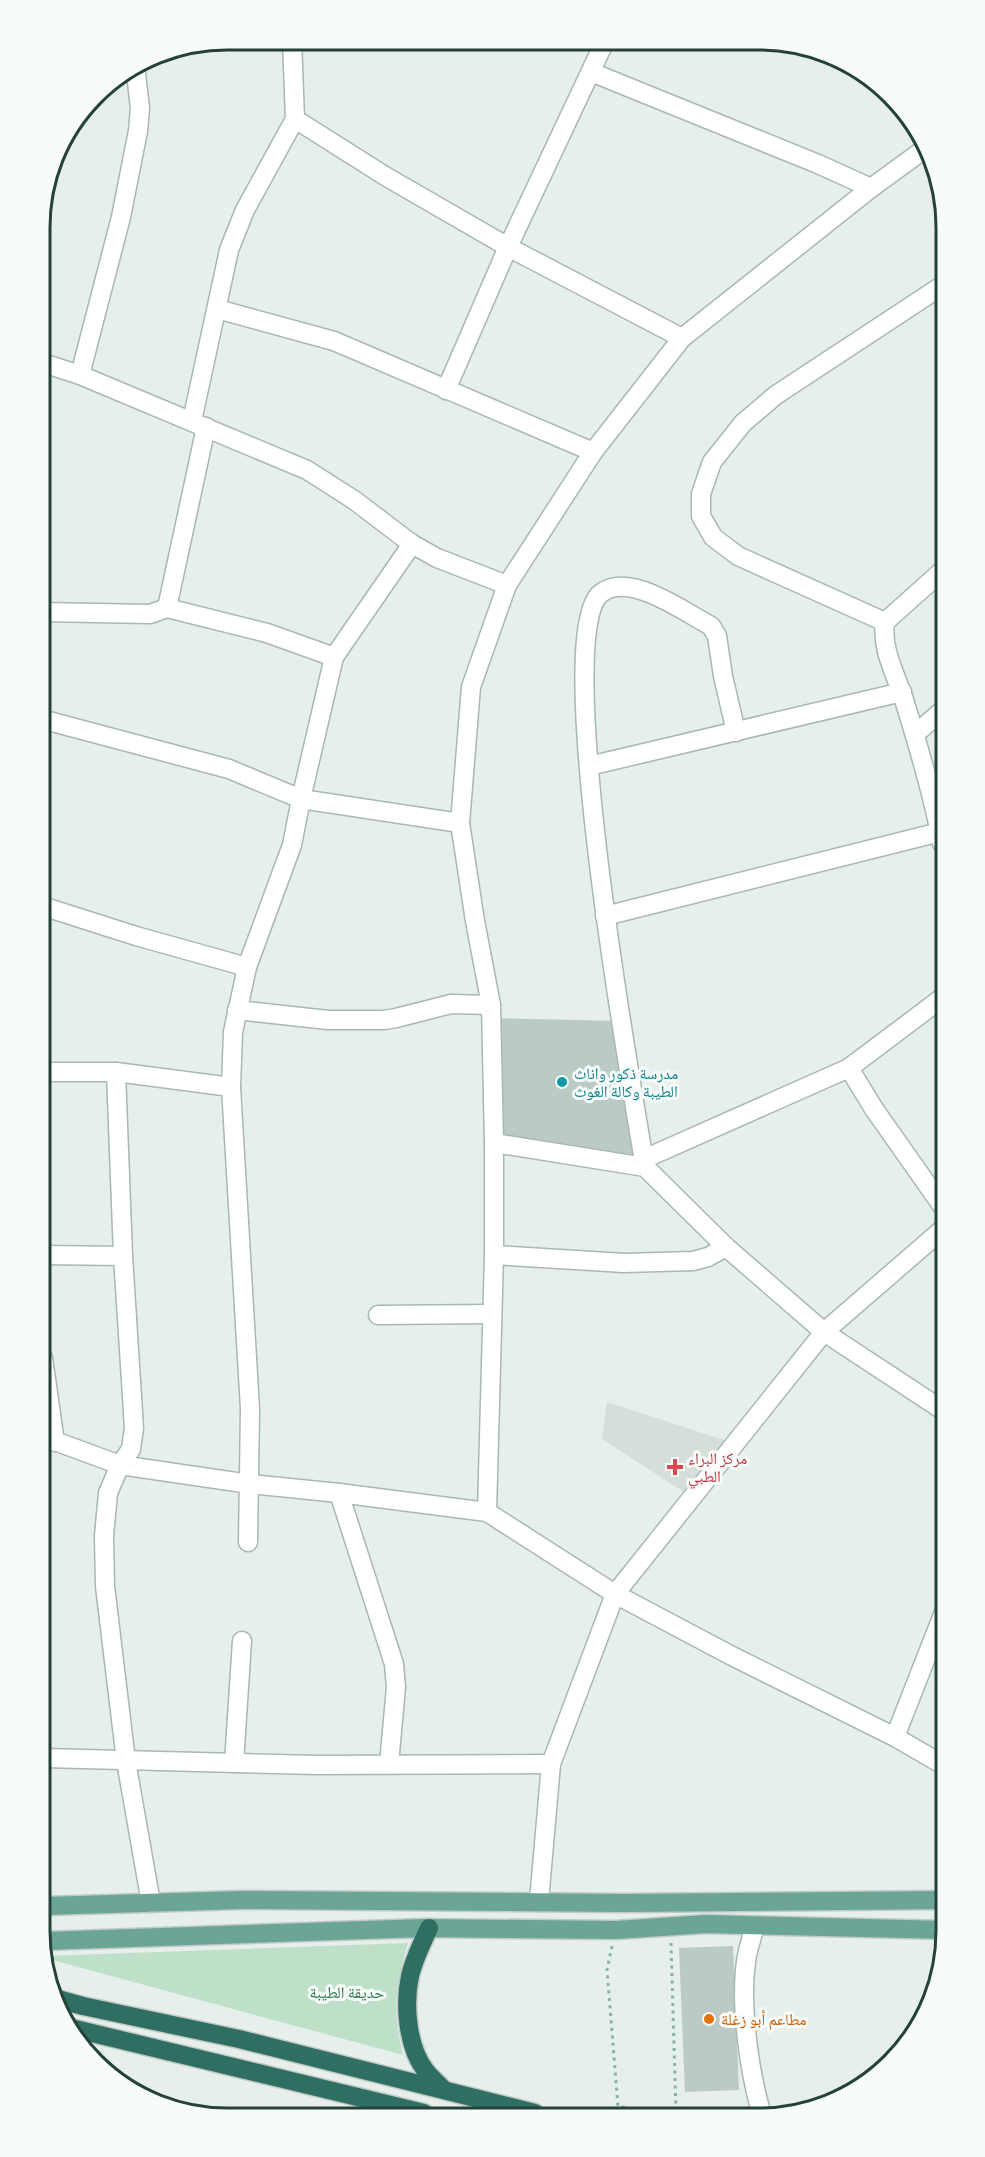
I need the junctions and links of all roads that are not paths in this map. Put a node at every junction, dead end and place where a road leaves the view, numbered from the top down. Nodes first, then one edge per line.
1 (601, 49) edge
2 (292, 50) edge
3 (591, 72) junction
4 (136, 74) edge
5 (295, 119) junction
6 (919, 153) edge
7 (871, 188) junction
8 (508, 247) junction
9 (936, 293) edge
10 (217, 309) junction
11 (682, 338) junction
12 (50, 365) edge
13 (80, 375) junction
14 (446, 390) junction
15 (199, 424) junction
16 (592, 452) junction
17 (412, 544) junction
18 (936, 577) edge
19 (507, 585) junction
20 (167, 608) junction
21 (50, 612) edge
22 (885, 622) junction
23 (334, 657) junction
24 (902, 692) junction
25 (936, 716) edge
26 (50, 721) edge
27 (736, 732) junction
28 (915, 734) junction
29 (590, 766) junction
30 (301, 799) junction
31 (936, 816) edge
32 (460, 823) junction
33 (936, 838) edge
34 (50, 909) edge
35 (605, 916) junction
36 (247, 967) junction
37 (936, 1003) edge
38 (491, 1005) junction
39 (237, 1010) junction
40 (849, 1068) junction
41 (50, 1072) edge
42 (116, 1072) junction
43 (231, 1087) junction
44 (494, 1143) junction
45 (644, 1163) junction
46 (935, 1196) edge
47 (935, 1236) edge
48 (726, 1247) junction
49 (50, 1254) edge
50 (494, 1255) junction
51 (123, 1256) junction
52 (492, 1314) junction
53 (378, 1315) dead end
54 (824, 1332) junction
55 (935, 1405) edge
56 (50, 1440) edge
57 (120, 1465) junction
58 (250, 1484) junction
59 (339, 1493) junction
60 (487, 1512) junction
61 (248, 1542) dead end
62 (615, 1594) junction
63 (935, 1635) edge
64 (242, 1641) dead end
65 (895, 1737) junction
66 (50, 1758) edge
67 (935, 1760) edge
68 (126, 1761) junction
69 (234, 1763) junction
70 (388, 1764) junction
71 (551, 1764) junction
72 (935, 1900) edge
73 (539, 1901) junction
74 (151, 1902) junction
75 (50, 1906) edge
76 (755, 1926) junction
77 (429, 1928) junction
78 (935, 1930) edge
79 (50, 1941) edge
80 (64, 2001) edge
81 (81, 2030) edge
82 (444, 2090) junction
83 (403, 2108) edge
84 (515, 2108) edge
85 (760, 2108) edge

1 - 3 street
2 - 5 street
3 - 7 street
3 - 8 street
4 - 13 street
5 - 8 street
5 - 10 street
6 - 7 street
7 - 11 street
8 - 11 street
8 - 14 street
9 - 22 street
10 - 14 street
10 - 15 street
11 - 16 street
12 - 13 street
13 - 15 street
14 - 16 street
15 - 17 street
15 - 20 street
16 - 19 street
17 - 19 street
17 - 23 street
18 - 22 street
19 - 32 street
20 - 21 street
20 - 23 street
22 - 24 street
23 - 30 street
24 - 27 street
24 - 28 street
25 - 28 street
26 - 30 street
27 - 29 street
27 - 29 street
28 - 31 street
29 - 35 street
30 - 32 street
30 - 36 street
32 - 38 street
33 - 35 street
34 - 36 street
35 - 45 street
36 - 39 street
37 - 40 street
38 - 39 street
38 - 44 street
39 - 43 street
40 - 45 street
40 - 46 street
41 - 42 street
42 - 43 street
42 - 51 street
43 - 58 street
44 - 45 street
44 - 50 street
45 - 48 street
47 - 54 street
48 - 50 street
48 - 54 street
49 - 51 street
50 - 52 street
51 - 57 street
52 - 53 street
52 - 60 street
54 - 55 street
54 - 62 street
56 - 57 street
57 - 58 street
57 - 68 street
58 - 59 street
58 - 61 street
59 - 60 street
59 - 70 street
60 - 62 street
62 - 65 street
62 - 71 street
63 - 65 street
64 - 69 street
65 - 67 street
66 - 68 street
68 - 69 street
68 - 74 street
69 - 70 street
70 - 71 street
71 - 73 street
72 - 73 main road
73 - 74 main road
74 - 75 main road
76 - 77 main road
76 - 78 main road
76 - 85 street
77 - 79 main road
77 - 82 highway
80 - 82 highway
81 - 83 highway
82 - 84 highway

